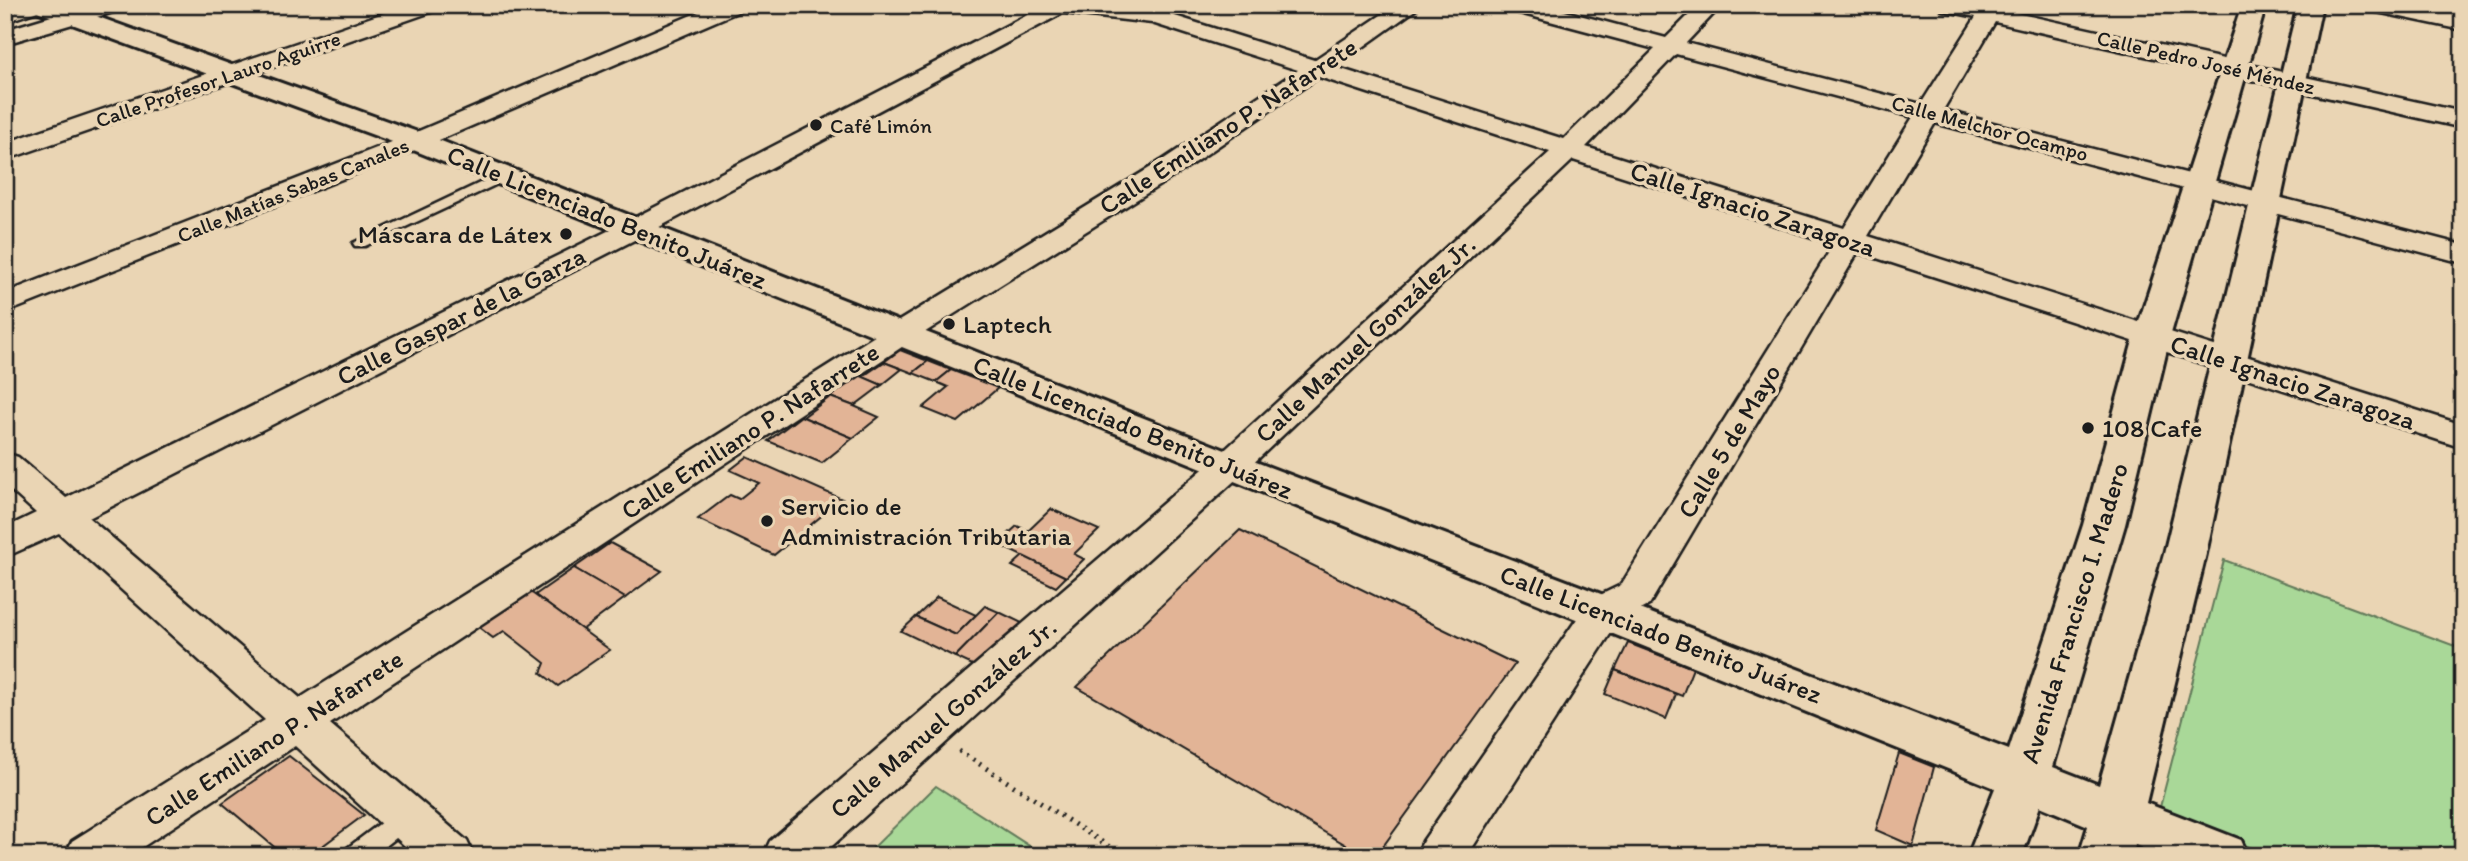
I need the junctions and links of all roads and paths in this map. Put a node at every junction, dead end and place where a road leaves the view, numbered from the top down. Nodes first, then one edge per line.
1 (112, 5) edge
2 (429, 5) edge
3 (734, 5) edge
4 (1038, 5) edge
5 (1411, 5) edge
6 (1516, 5) edge
7 (1711, 5) edge
8 (1950, 5) edge
9 (2254, 5) edge
10 (2310, 5) edge
11 (2372, 5) edge
12 (1062, 6) edge
13 (54, 9) edge
14 (1992, 10) edge
15 (5, 19) edge
16 (2463, 23) edge
17 (5, 37) edge
18 (1672, 46) junction
19 (2234, 69) junction
20 (1315, 70) junction
21 (231, 76) junction
22 (2293, 82) junction
23 (1929, 112) junction
24 (2463, 120) edge
25 (416, 141) junction
26 (1568, 150) junction
27 (5, 152) edge
28 (503, 176) junction
29 (2200, 184) junction
30 (2265, 201) junction
31 (638, 228) junction
32 (1851, 241) junction
33 (360, 243) dead end
34 (2463, 254) edge
35 (5, 304) edge
36 (900, 334) junction
37 (2152, 337) junction
38 (2229, 362) junction
39 (2463, 437) edge
40 (5, 465) edge
41 (1229, 466) junction
42 (61, 516) junction
43 (5, 544) edge
44 (1604, 611) junction
45 (298, 723) junction
46 (928, 731) junction
47 (2025, 777) junction
48 (2118, 814) junction
49 (406, 817) junction
50 (89, 856) edge
51 (355, 856) edge
52 (450, 856) edge
53 (787, 856) edge
54 (1124, 856) edge
55 (1440, 856) edge
56 (1995, 856) edge
57 (2106, 856) edge
58 (2222, 856) edge

1 - 13 street
2 - 21 street, Calle Profesor Lauro Aguirre
3 - 25 street, Calle Matías Sabas Canales
4 - 12 street, Calle Ignacio Zaragoza
5 - 20 street, Calle Emiliano P. Nafarrete
6 - 18 street, Calle Melchor Ocampo
7 - 18 street, Calle Manuel González Jr.
8 - 14 street, Calle Pedro José Méndez
9 - 19 main road, Avenida Francisco I. Madero
10 - 22 main road
11 - 16 street
12 - 20 street, Calle Ignacio Zaragoza
12 - 31 street, Calle Gaspar de la Garza
13 - 15 lane
13 - 17 street
13 - 21 main road, Calle Licenciado Benito Juárez
14 - 19 street, Calle Pedro José Méndez
14 - 23 street, Calle 5 de Mayo
18 - 23 street, Calle Melchor Ocampo
18 - 26 street, Calle Manuel González Jr.
19 - 22 street, Calle Pedro José Méndez
19 - 29 main road, Avenida Francisco I. Madero
20 - 26 street, Calle Ignacio Zaragoza
20 - 36 street, Calle Emiliano P. Nafarrete
21 - 25 main road, Calle Licenciado Benito Juárez
21 - 27 street, Calle Profesor Lauro Aguirre
22 - 24 street, Calle Pedro José Méndez
22 - 30 main road
23 - 29 street, Calle Melchor Ocampo
23 - 32 street, Calle 5 de Mayo
25 - 28 main road, Calle Licenciado Benito Juárez
25 - 35 street, Calle Matías Sabas Canales
26 - 32 street, Calle Ignacio Zaragoza
26 - 41 street, Calle Manuel González Jr.
28 - 31 main road, Calle Licenciado Benito Juárez
28 - 33 lane
29 - 30 street, Calle Melchor Ocampo
29 - 37 main road, Avenida Francisco I. Madero
30 - 34 street, Calle Melchor Ocampo
30 - 38 main road
31 - 36 main road, Calle Licenciado Benito Juárez
31 - 42 street, Calle Gaspar de la Garza
32 - 37 street, Calle Ignacio Zaragoza
32 - 44 street, Calle 5 de Mayo
36 - 41 main road, Calle Licenciado Benito Juárez
36 - 45 street, Calle Emiliano P. Nafarrete
37 - 38 street, Calle Ignacio Zaragoza
37 - 47 main road, Avenida Francisco I. Madero
38 - 39 street, Calle Ignacio Zaragoza
38 - 48 main road
40 - 42 street
41 - 44 main road, Calle Licenciado Benito Juárez
41 - 46 street, Calle Manuel González Jr.
42 - 43 street, Calle Gaspar de la Garza
42 - 45 street
44 - 47 main road, Calle Licenciado Benito Juárez
44 - 55 street, Calle 5 de Mayo
45 - 49 street
45 - 50 street, Calle Emiliano P. Nafarrete
46 - 53 street, Calle Manuel González Jr.
46 - 54 path
47 - 48 main road, Calle Licenciado Benito Juárez
47 - 56 main road, Avenida Francisco I. Madero
48 - 57 main road
48 - 58 main road, Calle Licenciado Benito Juárez
49 - 51 lane
49 - 52 street

